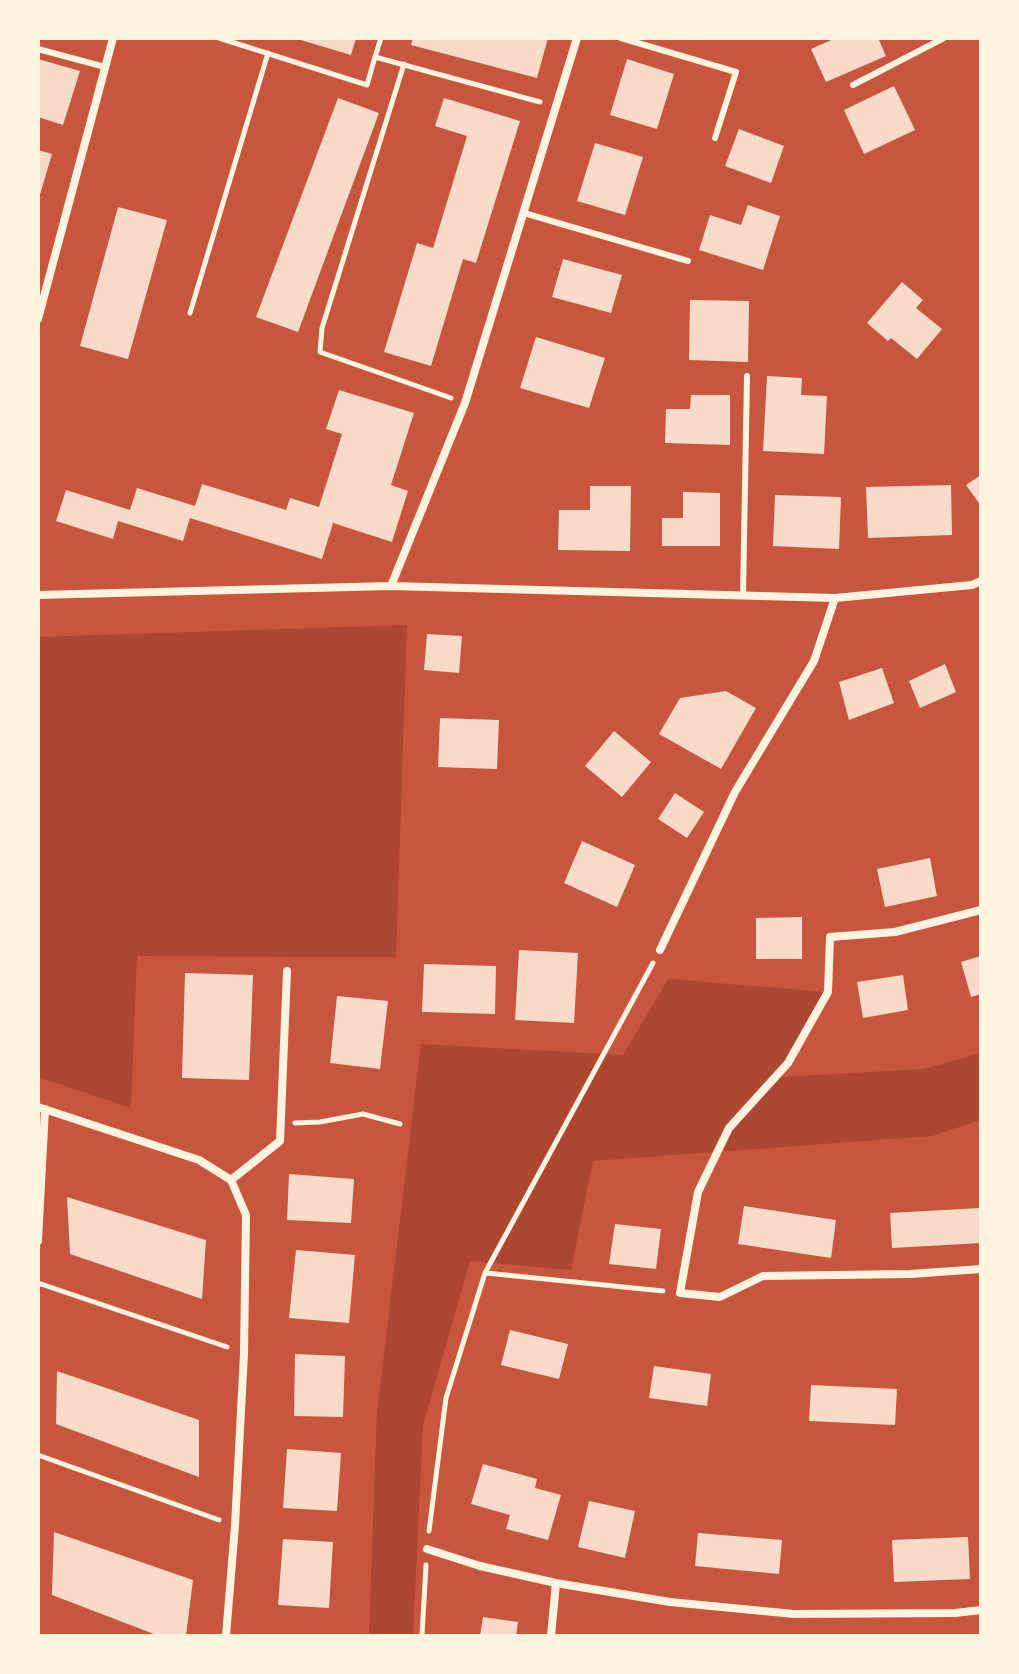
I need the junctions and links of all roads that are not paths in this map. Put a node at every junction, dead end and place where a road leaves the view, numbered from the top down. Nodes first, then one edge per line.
1 (113, 38) edge
2 (577, 38) edge
3 (621, 38) edge
4 (944, 38) edge
5 (38, 49) edge
6 (105, 67) junction
7 (853, 85) dead end
8 (715, 138) dead end
9 (524, 213) junction
10 (688, 261) dead end
11 (38, 319) edge
12 (747, 376) dead end
13 (981, 581) edge
14 (391, 586) junction
15 (38, 595) edge
16 (743, 595) junction
17 (835, 598) junction
18 (981, 910) edge
19 (660, 950) road end
20 (287, 971) dead end
21 (41, 1108) edge
22 (231, 1180) junction
23 (38, 1241) edge
24 (981, 1269) edge
25 (427, 1549) road end
26 (556, 1583) junction
27 (981, 1610) edge
28 (226, 1636) edge
29 (551, 1636) edge

1 - 6 street
2 - 9 street
3 - 8 lane
4 - 7 lane
5 - 6 lane
6 - 11 street
9 - 10 lane
9 - 14 street
12 - 16 lane
13 - 17 street
14 - 15 street
14 - 16 street
16 - 17 street
17 - 19 street
18 - 24 street
20 - 22 street
21 - 22 street
21 - 23 street
22 - 28 street
25 - 26 street
26 - 27 street
26 - 29 street

